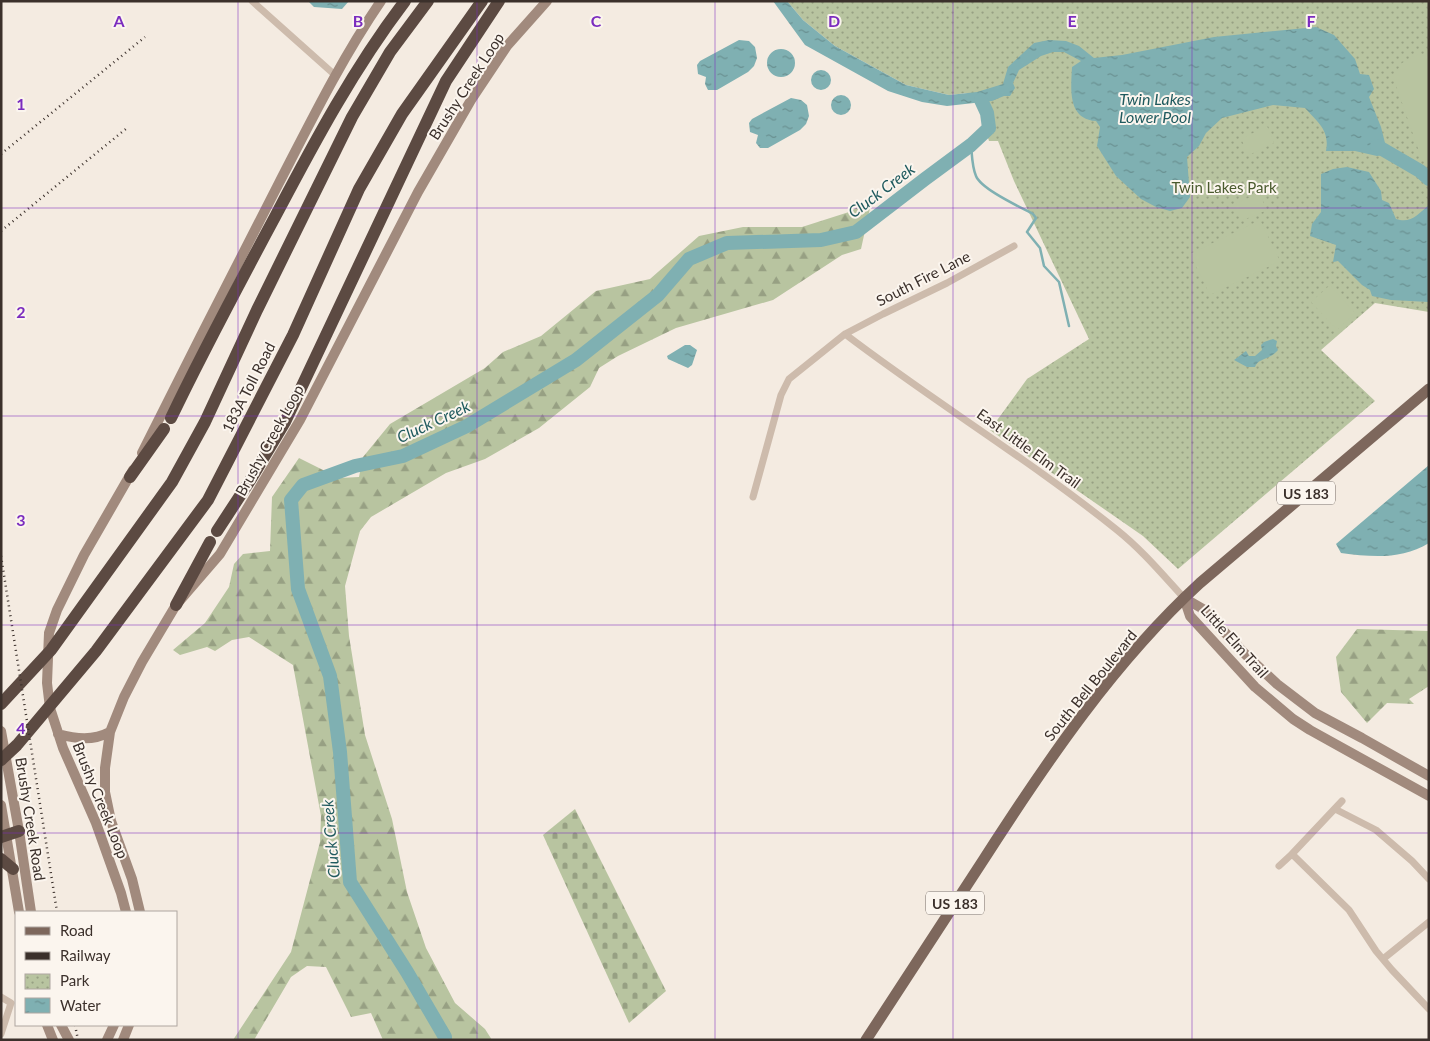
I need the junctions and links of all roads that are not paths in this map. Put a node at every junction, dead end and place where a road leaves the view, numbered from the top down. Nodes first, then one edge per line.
1 (252, 1) edge
2 (381, 1) edge
3 (406, 1) edge
4 (428, 1) edge
5 (482, 1) edge
6 (499, 1) edge
7 (547, 1) edge
8 (336, 76) junction
9 (1014, 246) dead end
10 (846, 334) junction
11 (1429, 389) edge
12 (171, 418) dead end
13 (164, 429) dead end
14 (130, 477) junction
15 (753, 497) dead end
16 (217, 530) dead end
17 (210, 542) dead end
18 (1184, 598) junction
19 (176, 605) junction
20 (1, 704) edge
21 (1, 731) edge
22 (110, 732) junction
23 (58, 734) junction
24 (3, 755) edge
25 (1429, 776) edge
26 (1429, 796) edge
27 (1342, 801) dead end
28 (1, 805) edge
29 (1335, 809) junction
30 (19, 831) junction
31 (4, 836) edge
32 (1292, 854) junction
33 (1, 859) edge
34 (1280, 866) dead end
35 (13, 869) junction
36 (1429, 879) edge
37 (19, 911) edge
38 (31, 911) edge
39 (126, 911) edge
40 (140, 911) edge
41 (1429, 922) edge
42 (1383, 959) junction
43 (1, 997) edge
44 (1429, 1009) edge
45 (46, 1026) edge
46 (114, 1026) edge
47 (129, 1026) edge
48 (62, 1027) edge
49 (1, 1034) edge
50 (53, 1040) edge
51 (69, 1040) edge
52 (107, 1040) edge
53 (123, 1040) edge
54 (866, 1040) edge

1 - 8 street
2 - 8 main road, Brushy Creek Loop
3 - 12 highway
4 - 20 highway, 183A Toll Road
5 - 24 highway, 183A Toll Road
6 - 16 highway
7 - 19 main road, Brushy Creek Loop
8 - 14 main road, Brushy Creek Loop
9 - 10 street, South Fire Lane
10 - 15 street, South Fire Lane
10 - 18 street, East Little Elm Trail
11 - 18 main road, South Bell Boulevard / US 183
13 - 14 highway
14 - 23 main road, Brushy Creek Loop
17 - 19 highway
18 - 25 main road, Little Elm Trail
18 - 26 main road, Little Elm Trail
18 - 54 main road, South Bell Boulevard / US 183
19 - 22 main road, Brushy Creek Loop
21 - 24 main road, Brushy Creek Road
22 - 23 main road
22 - 40 main road, Brushy Creek Loop
23 - 39 main road, Brushy Creek Loop
24 - 30 main road, Brushy Creek Road
27 - 29 street
28 - 31 main road, Brushy Creek Road
29 - 32 street
29 - 36 street
30 - 31 highway
30 - 38 main road, Brushy Creek Road
31 - 35 main road, Brushy Creek Road
32 - 34 street
32 - 42 street
33 - 35 highway
35 - 37 main road, Brushy Creek Road
41 - 42 street
42 - 44 street
43 - 49 street
45 - 50 main road
46 - 52 main road
47 - 53 main road
48 - 51 main road

